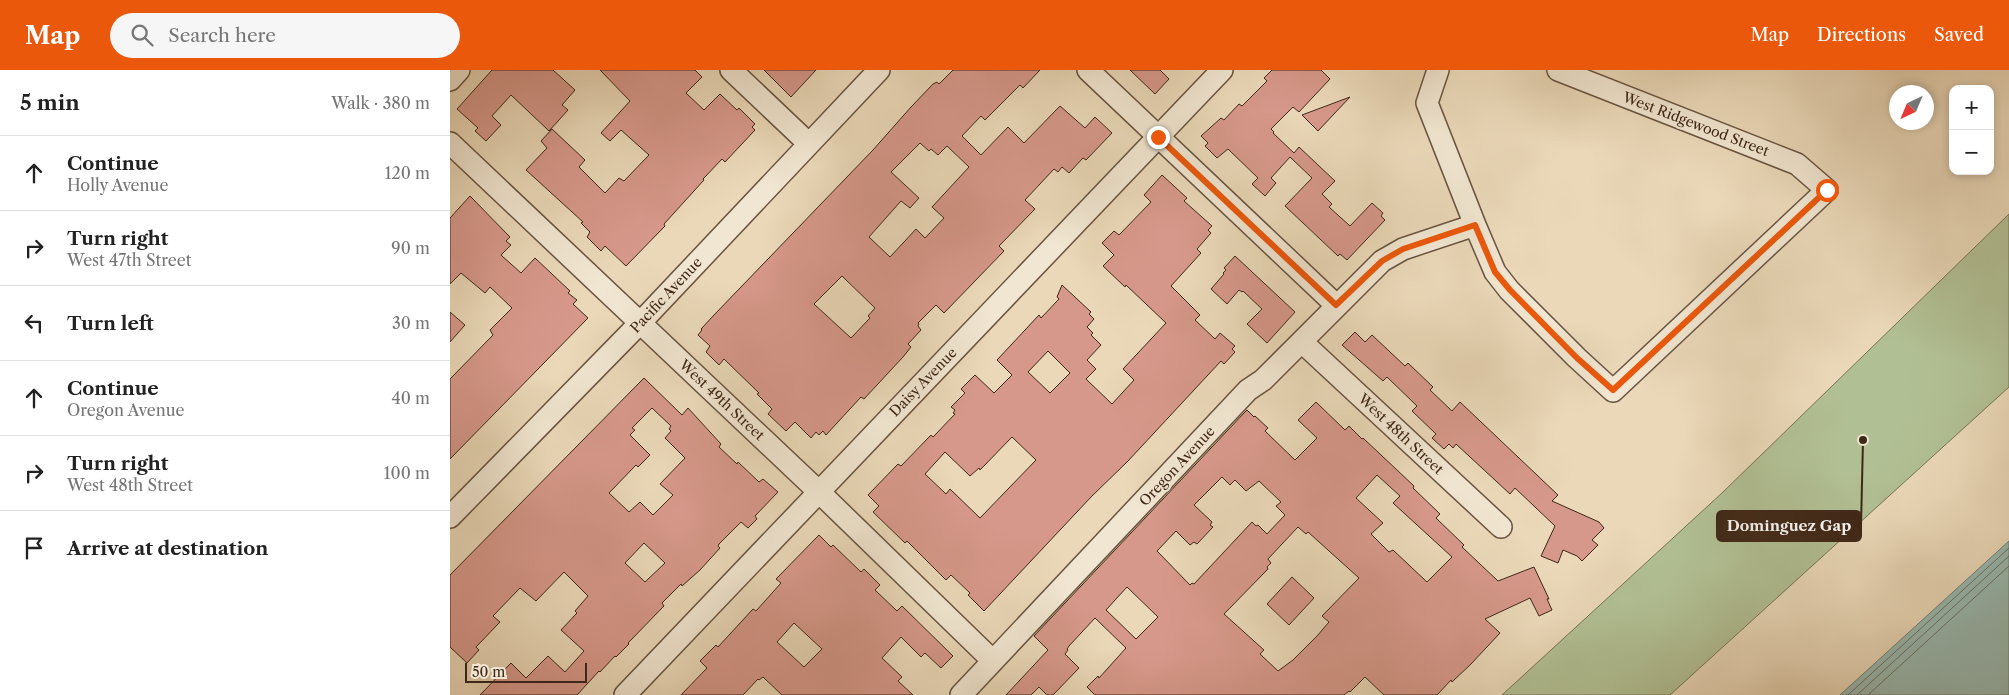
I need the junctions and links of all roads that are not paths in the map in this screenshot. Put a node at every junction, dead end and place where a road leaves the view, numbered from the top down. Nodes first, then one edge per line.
1 (459, 70) edge
2 (732, 70) edge
3 (879, 70) edge
4 (1088, 70) edge
5 (1222, 70) edge
6 (1438, 70) edge
7 (1558, 70) edge
8 (450, 80) edge
9 (1158, 137) junction
10 (808, 143) junction
11 (454, 153) edge
12 (1475, 225) junction
13 (1336, 305) junction
14 (640, 323) junction
15 (1302, 342) junction
16 (818, 491) junction
17 (450, 517) edge
18 (1501, 527) dead end
19 (992, 660) junction
20 (625, 695) edge
21 (961, 695) edge

1 - 8 street
2 - 10 street
3 - 10 street, Pacific Avenue
4 - 9 street
5 - 9 street, Daisy Avenue
6 - 12 street
7 - 12 street, West Ridgewood Street
9 - 13 street
9 - 16 street, Daisy Avenue
10 - 14 street, Pacific Avenue
11 - 14 street, West 49th Street
12 - 13 street, Oregon Avenue
13 - 15 street, Oregon Avenue
14 - 16 street, West 49th Street
14 - 17 street, Pacific Avenue
15 - 18 street, West 48th Street
15 - 19 street, Oregon Avenue
16 - 19 street, West 49th Street
16 - 20 street, Daisy Avenue
19 - 21 street, Oregon Avenue

